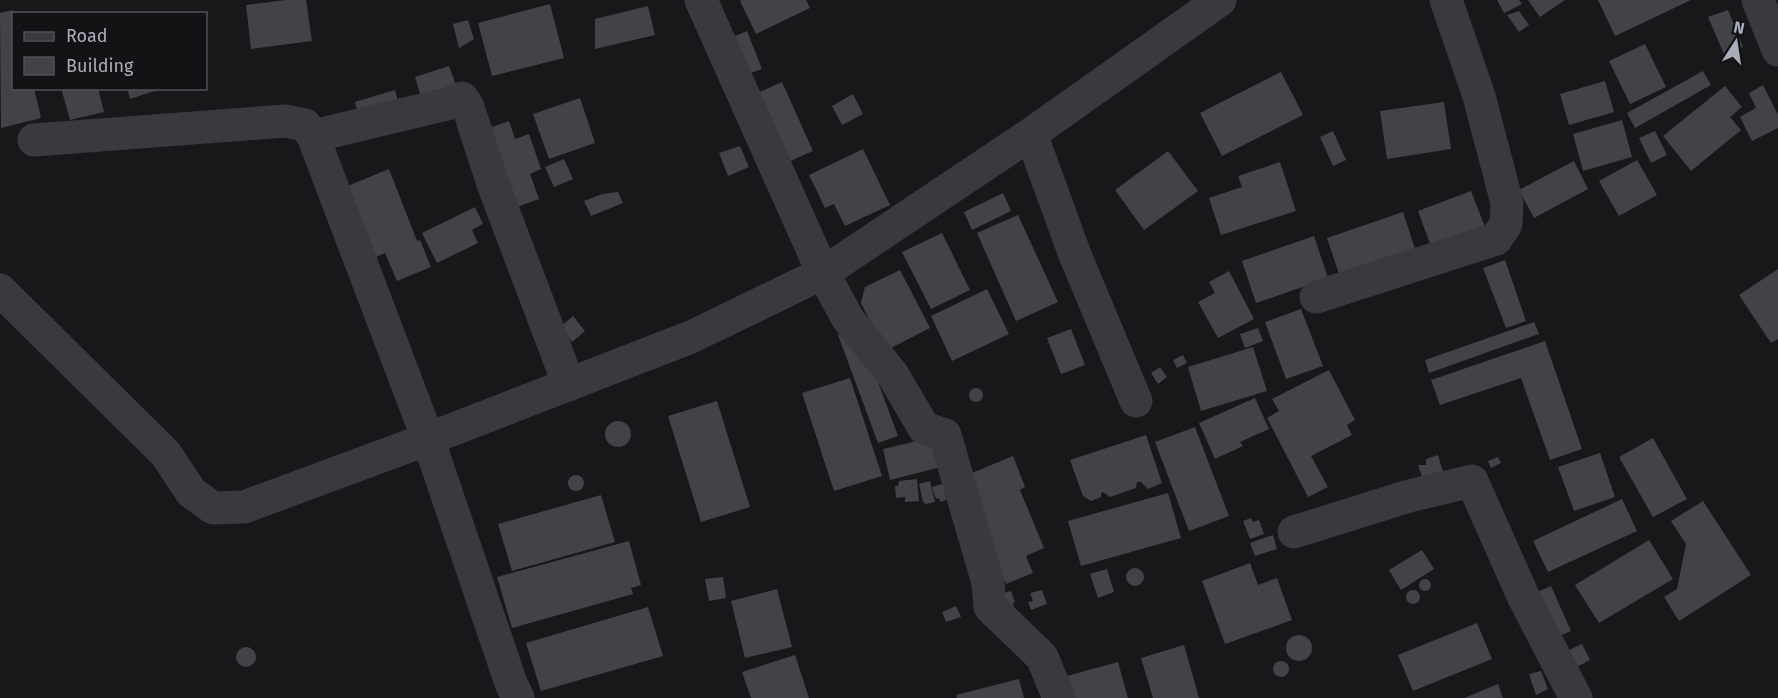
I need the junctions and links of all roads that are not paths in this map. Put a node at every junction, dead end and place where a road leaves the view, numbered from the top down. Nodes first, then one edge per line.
1 (701, 0) edge
2 (1220, 0) edge
3 (1446, 0) edge
4 (1758, 0) edge
5 (1778, 50) edge
6 (1031, 134) junction
7 (313, 136) junction
8 (34, 140) dead end
9 (823, 273) junction
10 (0, 290) edge
11 (1316, 297) dead end
12 (569, 385) junction
13 (1136, 401) dead end
14 (428, 439) junction
15 (1294, 532) dead end
16 (518, 698) edge
17 (1059, 698) edge
18 (1576, 698) edge

1 - 9 street
2 - 6 street
3 - 11 street
4 - 5 street
6 - 9 street
6 - 13 street
7 - 8 street
7 - 12 street
7 - 14 street
9 - 12 street
9 - 17 street
10 - 14 street
12 - 14 street
14 - 16 street
15 - 18 street

